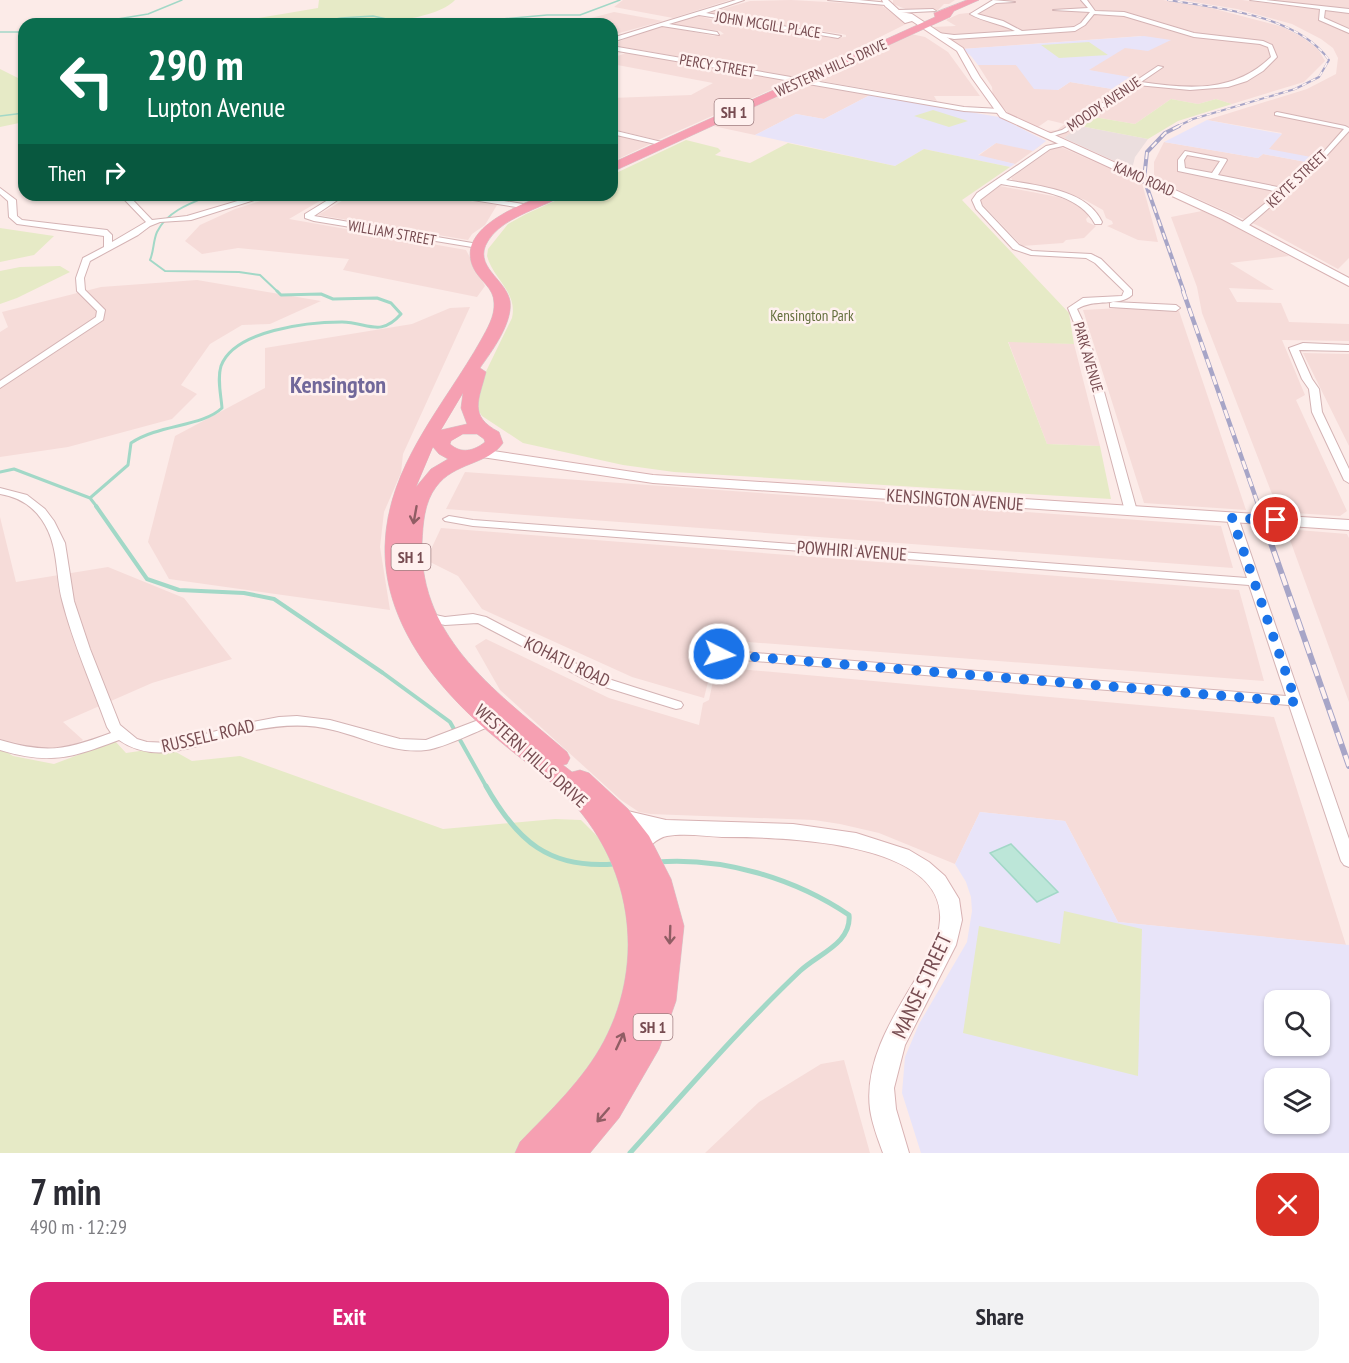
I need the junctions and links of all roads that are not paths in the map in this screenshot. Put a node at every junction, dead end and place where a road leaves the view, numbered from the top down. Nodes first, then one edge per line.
1 (741, 0) edge
2 (831, 0) edge
3 (975, 0) edge
4 (997, 0) edge
5 (1084, 0) edge
6 (1254, 0) edge
7 (886, 1) edge
8 (1012, 2) dead end
9 (1323, 9) junction
10 (1056, 10) dead end
11 (1092, 11) junction
12 (1349, 11) edge
13 (699, 13) junction
14 (660, 24) junction
15 (920, 24) junction
16 (1349, 31) edge
17 (1021, 32) junction
18 (717, 33) dead end
19 (838, 36) dead end
20 (618, 38) edge
21 (618, 49) edge
22 (960, 54) junction
23 (1160, 67) dead end
24 (801, 81) junction
25 (1134, 83) junction
26 (1001, 113) junction
27 (1277, 114) dead end
28 (1348, 127) edge
29 (618, 133) edge
30 (1047, 136) junction
31 (664, 144) junction
32 (1065, 144) junction
33 (618, 165) edge
34 (1214, 175) junction
35 (999, 181) junction
36 (0, 190) edge
37 (1286, 191) junction
38 (130, 201) edge
39 (245, 201) edge
40 (331, 201) edge
41 (492, 201) edge
42 (542, 201) edge
43 (529, 207) junction
44 (150, 222) junction
45 (1098, 222) dead end
46 (1244, 225) junction
47 (478, 246) junction
48 (108, 247) junction
49 (1348, 280) edge
50 (1104, 300) junction
51 (1176, 308) dead end
52 (1349, 348) edge
53 (481, 356) junction
54 (0, 385) edge
55 (446, 408) junction
56 (480, 429) junction
57 (495, 441) junction
58 (444, 442) junction
59 (475, 454) junction
60 (562, 465) junction
61 (1349, 480) edge
62 (0, 491) edge
63 (402, 497) junction
64 (1131, 511) junction
65 (1232, 518) junction
66 (449, 519) dead end
67 (1349, 525) edge
68 (1254, 582) junction
69 (426, 617) junction
70 (459, 621) junction
71 (437, 639) junction
72 (719, 654) dead end
73 (1296, 702) junction
74 (676, 705) dead end
75 (489, 720) junction
76 (119, 735) junction
77 (0, 745) edge
78 (620, 816) junction
79 (666, 828) junction
80 (1349, 861) edge
81 (641, 864) junction
82 (532, 1153) edge
83 (569, 1153) edge
84 (896, 1153) edge

1 - 13 street
2 - 7 street
3 - 15 highway, SH 1
4 - 8 street
4 - 17 street
5 - 11 street
6 - 9 street
7 - 15 main road, KAMO ROAD
9 - 12 street
9 - 16 street
10 - 11 street
11 - 17 street
11 - 25 street
13 - 14 street
13 - 19 street, JOHN MCGILL PLACE
14 - 18 street
14 - 20 street
15 - 17 street
15 - 22 main road, KAMO ROAD
15 - 22 main road, KAMO ROAD
15 - 24 highway, WESTERN HILLS DRIVE / SH 1
21 - 24 street, PERCY STREET
22 - 26 main road, KAMO ROAD
23 - 25 street, MOODY AVENUE
24 - 26 street, PERCY STREET
24 - 31 highway, WESTERN HILLS DRIVE / SH 1
25 - 30 street, MOODY AVENUE
26 - 30 main road, KAMO ROAD
27 - 28 street
28 - 37 street, KEYTE STREET
29 - 31 street
30 - 32 main road, KAMO ROAD
31 - 33 highway, WESTERN HILLS DRIVE / SH 1
32 - 35 street, PARK AVENUE
32 - 46 main road, KAMO ROAD
34 - 34 street
34 - 37 street
35 - 45 street
35 - 50 street, PARK AVENUE
36 - 48 street
37 - 46 street, KEYTE STREET
38 - 44 street
39 - 44 street
40 - 47 street, WILLIAM STREET
41 - 43 street
42 - 43 highway
43 - 47 highway
44 - 48 street
46 - 49 main road, KAMO ROAD
47 - 53 highway, WESTERN HILLS DRIVE / SH 1
48 - 54 street
50 - 51 street
50 - 64 street, PARK AVENUE
52 - 61 street
53 - 55 highway, WESTERN HILLS DRIVE / SH 1
53 - 56 highway, WESTERN HILLS DRIVE / SH 1
55 - 58 highway
55 - 63 highway, WESTERN HILLS DRIVE / SH 1
56 - 57 highway
56 - 58 highway
57 - 59 highway, SH 1
57 - 60 main road, KENSINGTON AVENUE
58 - 59 highway
58 - 63 highway
59 - 60 main road, KENSINGTON AVENUE
59 -> 69 highway, WESTERN HILLS DRIVE / SH 1
60 - 64 main road, KENSINGTON AVENUE
62 - 76 street
63 - 75 highway, WESTERN HILLS DRIVE / SH 1
64 - 65 main road, KENSINGTON AVENUE
65 - 67 main road, KENSINGTON AVENUE
65 - 68 street
66 - 68 street, POWHIRI AVENUE
68 - 73 street
69 - 70 street, KOHATU ROAD
69 - 71 highway, WESTERN HILLS DRIVE / SH 1
70 - 71 street
70 - 74 street, KOHATU ROAD
71 - 75 highway, WESTERN HILLS DRIVE / SH 1
72 - 73 street
73 - 80 street
75 - 76 street, RUSSELL ROAD
75 - 78 highway, WESTERN HILLS DRIVE / SH 1
75 - 81 highway, WESTERN HILLS DRIVE / SH 1
76 - 77 street
78 - 79 main road, MANSE STREET
78 - 81 highway, WESTERN HILLS DRIVE / SH 1
79 - 81 main road
79 - 84 main road, MANSE STREET
82 -> 81 highway, WESTERN HILLS DRIVE / SH 1
81 -> 83 highway, WESTERN HILLS DRIVE / SH 1

